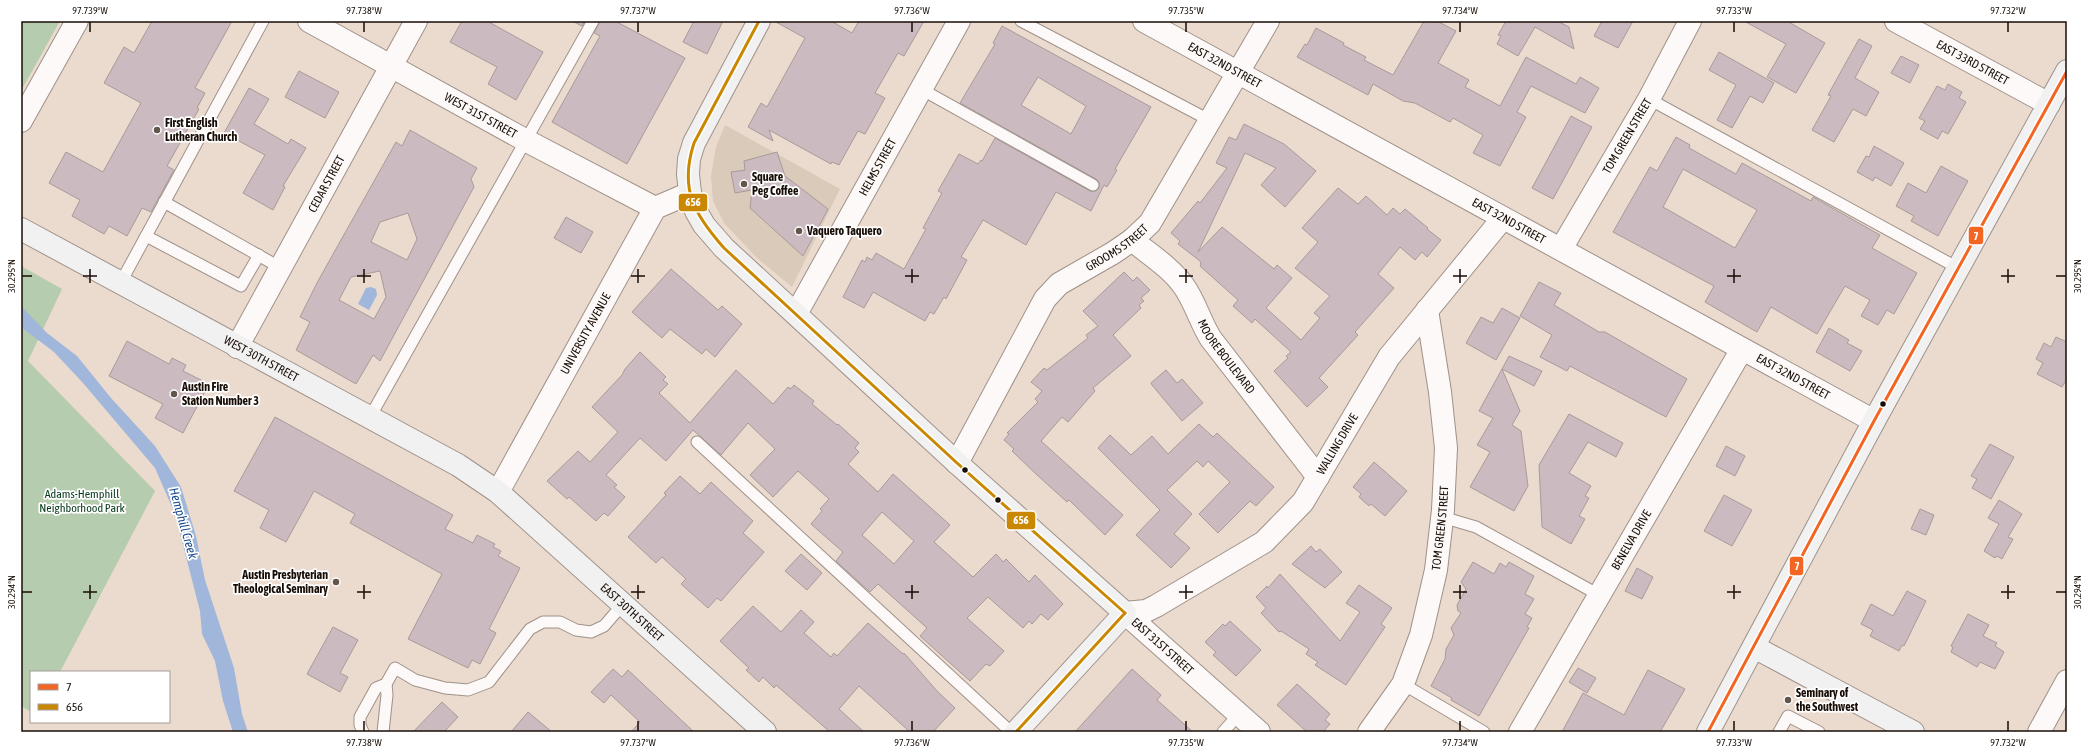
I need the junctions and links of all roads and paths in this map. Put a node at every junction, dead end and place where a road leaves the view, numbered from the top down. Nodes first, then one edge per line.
1 (77, 21) edge
2 (263, 21) edge
3 (309, 21) edge
4 (416, 21) edge
5 (593, 21) edge
6 (759, 21) edge
7 (959, 21) edge
8 (1021, 21) edge
9 (1144, 21) edge
10 (1268, 21) edge
11 (1690, 21) edge
12 (1896, 21) edge
13 (392, 65) junction
14 (2067, 72) edge
15 (1239, 73) junction
16 (921, 89) junction
17 (1649, 99) junction
18 (2049, 104) junction
19 (21, 121) edge
20 (1211, 121) junction
21 (525, 140) junction
22 (1093, 185) dead end
23 (690, 193) junction
24 (164, 202) junction
25 (655, 208) junction
26 (1504, 218) junction
27 (21, 229) edge
28 (146, 236) junction
29 (1132, 240) junction
30 (1561, 249) junction
31 (259, 255) junction
32 (281, 268) junction
33 (1958, 268) junction
34 (121, 282) junction
35 (1427, 310) junction
36 (796, 314) junction
37 (237, 347) junction
38 (1742, 349) junction
39 (370, 417) junction
40 (1874, 421) junction
41 (697, 442) dead end
42 (957, 463) junction
43 (1318, 477) junction
44 (498, 492) junction
45 (1442, 517) junction
46 (1599, 595) junction
47 (623, 604) junction
48 (1125, 613) junction
49 (1754, 646) junction
50 (2067, 681) edge
51 (386, 684) junction
52 (1403, 684) junction
53 (1239, 714) junction
54 (362, 732) edge
55 (383, 732) edge
56 (765, 732) edge
57 (1011, 732) edge
58 (1016, 732) edge
59 (1223, 732) edge
60 (1259, 732) edge
61 (1369, 732) edge
62 (1484, 732) edge
63 (1520, 732) edge
64 (1708, 732) edge
65 (1779, 732) edge
66 (1819, 732) edge
67 (1912, 732) edge
68 (2039, 732) edge

1 - 19 street
2 - 24 lane
3 - 13 street, WEST 31ST STREET
4 - 13 street, CEDAR STREET
5 - 21 lane
6 - 23 street, EAST 31ST STREET
7 - 16 street, HELMS STREET
8 - 20 lane
9 - 15 street, EAST 32ND STREET
10 - 15 street, GROOMS STREET
11 - 17 street, TOM GREEN STREET
12 - 18 street, EAST 33RD STREET
13 - 21 street, WEST 31ST STREET
13 - 32 street, CEDAR STREET
14 - 18 street
15 - 20 street, GROOMS STREET
15 - 26 street, EAST 32ND STREET
16 - 22 lane
16 - 36 street, HELMS STREET
17 - 30 street, TOM GREEN STREET
17 - 33 lane
18 - 33 street
20 - 29 street, GROOMS STREET
21 - 25 street, WEST 31ST STREET
21 - 39 lane
23 - 25 street
23 - 36 street, EAST 31ST STREET
24 - 28 lane
24 - 31 lane
25 - 44 street, UNIVERSITY AVENUE
26 - 30 street, EAST 32ND STREET
26 - 35 street, WALLING DRIVE
27 - 34 street, WEST 30TH STREET
28 - 31 lane
28 - 34 lane
29 - 42 street, GROOMS STREET
29 - 43 street, MOORE BOULEVARD
30 - 38 street, EAST 32ND STREET
31 - 32 lane
32 - 37 street, CEDAR STREET
33 - 40 street
34 - 37 street, WEST 30TH STREET
35 - 43 street, WALLING DRIVE
35 - 45 street, TOM GREEN STREET
36 - 42 street, EAST 31ST STREET
37 - 39 street, WEST 30TH STREET
38 - 40 street, EAST 32ND STREET
38 - 46 street, BENELVA DRIVE
39 - 44 street, WEST 30TH STREET
40 - 49 street
41 - 57 lane
42 - 48 street, EAST 31ST STREET
43 - 48 street, WALLING DRIVE
44 - 47 street, EAST 30TH STREET
45 - 46 lane
45 - 52 street, TOM GREEN STREET
46 - 63 street, BENELVA DRIVE
47 - 51 lane
47 - 56 street, EAST 30TH STREET
48 - 53 street, EAST 31ST STREET
48 - 58 street
49 - 64 street
49 - 67 street
50 - 68 street
51 - 54 lane
51 - 55 lane
52 - 61 street, TOM GREEN STREET
52 - 62 lane
53 - 59 lane
53 - 60 street, EAST 31ST STREET
65 - 66 lane

